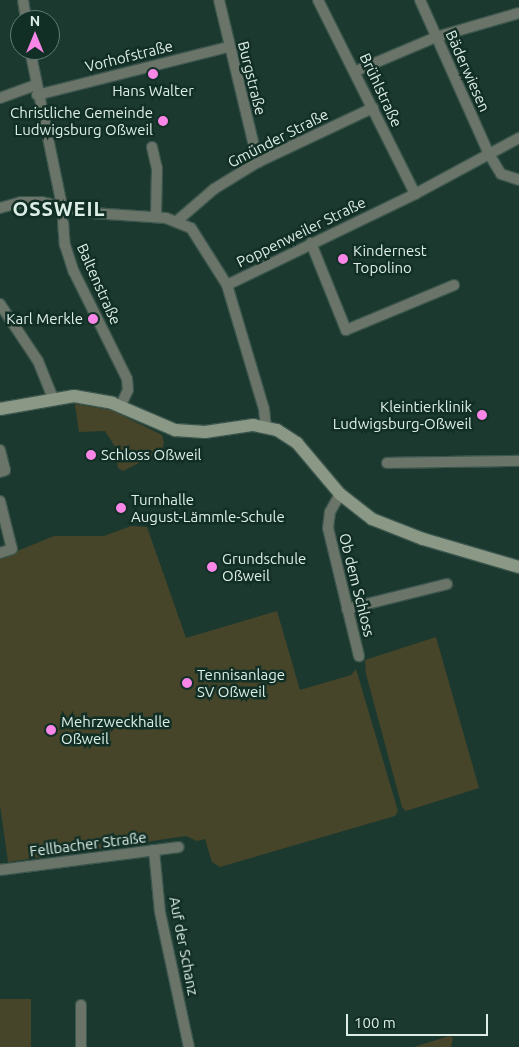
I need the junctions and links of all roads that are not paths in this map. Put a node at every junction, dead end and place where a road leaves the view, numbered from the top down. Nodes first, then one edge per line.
1 (218, 0) edge
2 (318, 0) edge
3 (420, 0) edge
4 (519, 13) edge
5 (436, 37) junction
6 (228, 47) junction
7 (32, 60) edge
8 (356, 71) junction
9 (37, 90) junction
10 (0, 98) edge
11 (373, 108) junction
12 (519, 138) edge
13 (152, 147) dead end
14 (489, 154) junction
15 (258, 162) junction
16 (519, 180) edge
17 (415, 194) junction
18 (62, 206) junction
19 (0, 208) edge
20 (156, 217) junction
21 (177, 221) junction
22 (311, 244) junction
23 (227, 285) junction
24 (454, 285) dead end
25 (0, 304) edge
26 (53, 398) junction
27 (120, 406) junction
28 (0, 409) edge
29 (266, 427) junction
30 (0, 450) edge
31 (519, 461) edge
32 (387, 463) dead end
33 (0, 472) edge
34 (340, 494) junction
35 (0, 501) edge
36 (0, 553) edge
37 (519, 568) edge
38 (447, 584) dead end
39 (346, 609) junction
40 (359, 656) dead end
41 (179, 847) dead end
42 (154, 850) junction
43 (0, 870) edge
44 (81, 1005) dead end
45 (80, 1047) edge
46 (189, 1047) edge

1 - 6 street, Burgstraße
2 - 8 street, Brühlstraße
3 - 5 street, Bäderwiesen
4 - 5 street
5 - 8 street
5 - 14 street, Bäderwiesen
6 - 9 street, Vorhofstraße
6 - 15 street, Burgstraße
7 - 9 street, Baltenstraße
8 - 11 street, Brühlstraße
9 - 10 street, Vorhofstraße
9 - 18 street, Baltenstraße
11 - 15 street, Gmünder Straße
11 - 17 street, Brühlstraße
12 - 14 street, Poppenweiler Straße
13 - 20 street
14 - 16 street, Bäderwiesen
14 - 17 street, Poppenweiler Straße
15 - 21 street, Gmünder Straße
17 - 22 street, Poppenweiler Straße
18 - 19 street
18 - 20 street
18 - 27 street, Baltenstraße
20 - 21 street
21 - 23 street
22 - 23 street, Poppenweiler Straße
22 - 24 street
23 - 29 street, Poppenweiler Straße
25 - 26 street
26 - 27 main road
26 - 28 main road
27 - 29 main road
29 - 34 main road
30 - 33 street
31 - 32 street
34 - 37 main road
34 - 39 street, Ob dem Schloss
35 - 36 street
38 - 39 street
39 - 40 street, Ob dem Schloss
41 - 42 street, Fellbacher Straße
42 - 43 street, Fellbacher Straße
42 - 46 street, Auf der Schanz
44 - 45 street

